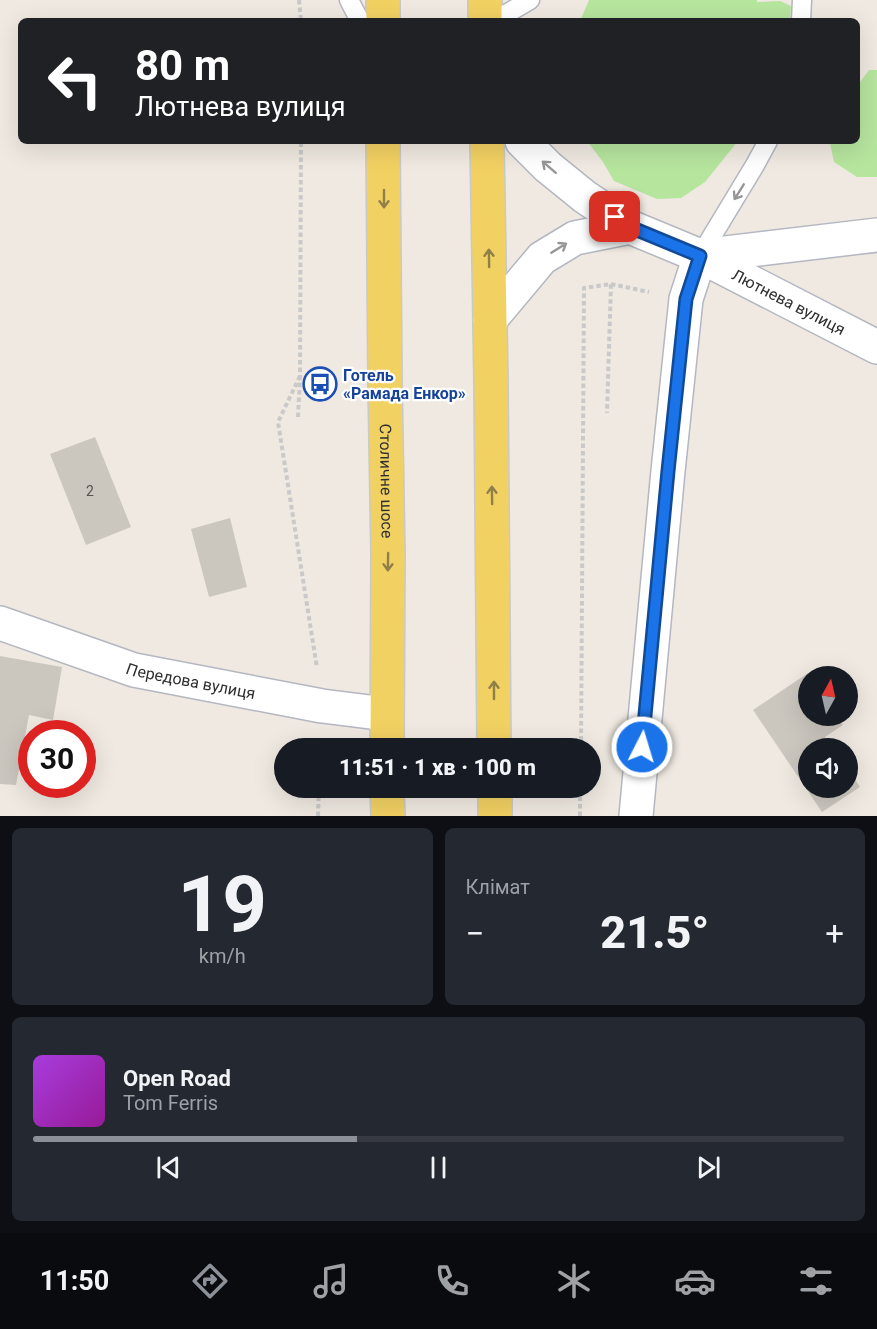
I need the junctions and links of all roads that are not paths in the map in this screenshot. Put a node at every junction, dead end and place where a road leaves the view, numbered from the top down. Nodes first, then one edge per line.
1 (349, 0) edge
2 (383, 0) edge
3 (485, 0) edge
4 (530, 0) edge
5 (802, 0) edge
6 (358, 18) edge
7 (383, 18) edge
8 (485, 18) edge
9 (499, 18) edge
10 (801, 18) edge
11 (383, 144) edge
12 (487, 144) edge
13 (525, 144) edge
14 (766, 144) edge
15 (630, 227) junction
16 (875, 236) edge
17 (700, 256) junction
18 (490, 320) junction
19 (877, 347) edge
20 (0, 623) edge
21 (386, 714) junction
22 (387, 738) edge
23 (494, 738) edge
24 (387, 798) edge
25 (495, 798) edge
26 (388, 816) edge
27 (495, 816) edge
28 (636, 816) edge

1 - 6 lane
2 - 7 main road
3 - 8 main road
4 - 9 lane
5 - 10 lane
11 -> 21 main road, Столичне шосе
18 -> 12 main road
15 -> 13 street, Лютнева вулиця
14 -> 17 lane
15 - 17 street, Лютнева вулиця
18 -> 15 street
16 - 17 street
17 - 19 street, Лютнева вулиця
17 - 28 street
23 -> 18 main road
20 - 21 street, Передова вулиця
21 - 22 main road, Столичне шосе
24 - 26 main road
25 - 27 main road

